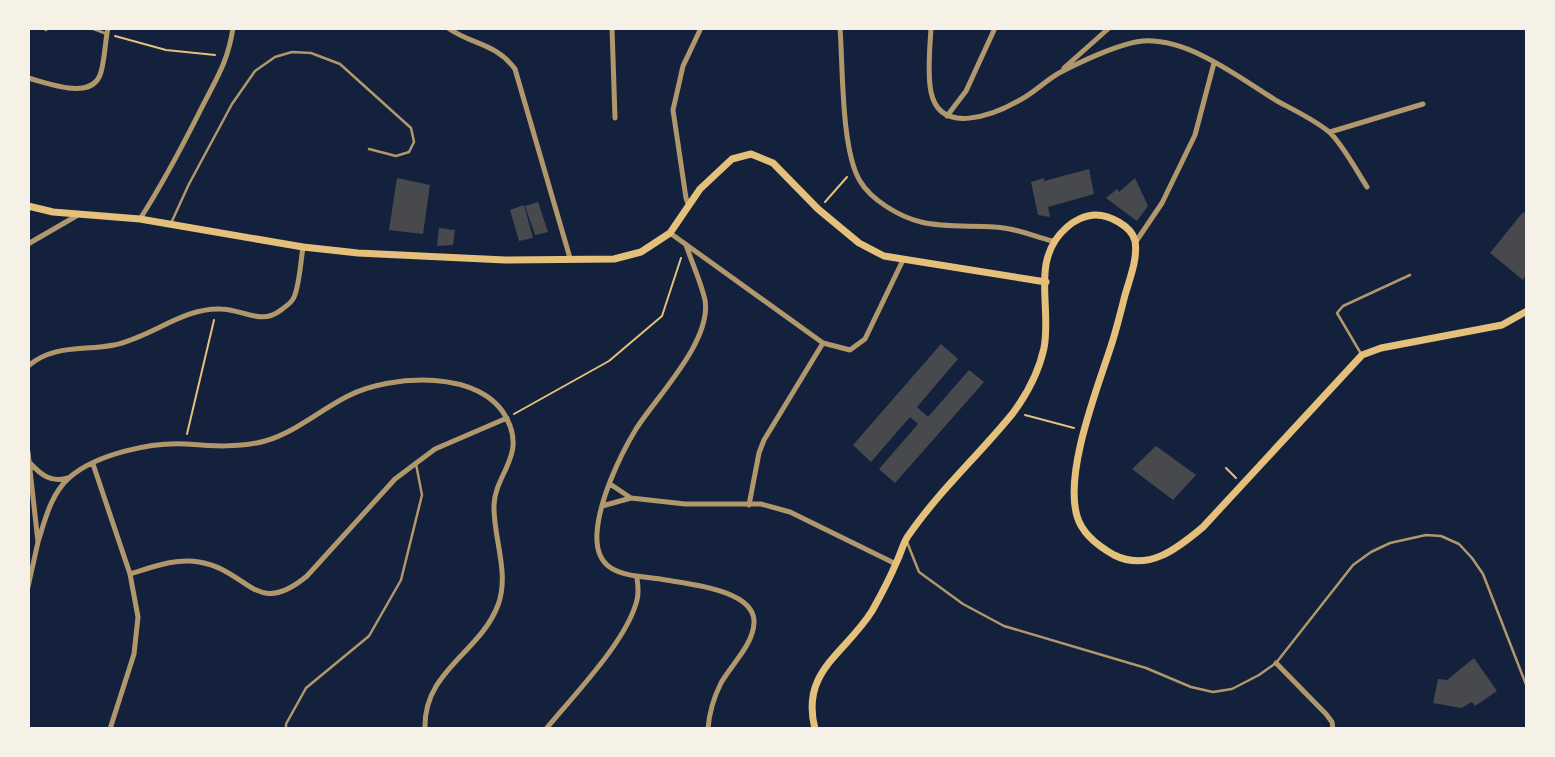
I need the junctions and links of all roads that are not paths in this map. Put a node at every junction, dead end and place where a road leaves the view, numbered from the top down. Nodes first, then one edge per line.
1 (91, 28) edge
2 (233, 28) edge
3 (448, 28) edge
4 (612, 28) edge
5 (701, 28) edge
6 (840, 28) edge
7 (931, 28) edge
8 (995, 28) edge
9 (1109, 28) edge
10 (107, 31) edge
11 (1214, 63) junction
12 (1060, 73) junction
13 (28, 78) edge
14 (1423, 104) dead end
15 (947, 116) junction
16 (615, 118) dead end
17 (1330, 132) junction
18 (369, 149) dead end
19 (1367, 187) dead end
20 (28, 206) edge
21 (689, 206) junction
22 (80, 213) junction
23 (140, 219) junction
24 (171, 224) junction
25 (670, 233) junction
26 (1052, 241) junction
27 (1135, 243) junction
28 (28, 244) edge
29 (686, 245) junction
30 (303, 247) junction
31 (570, 258) junction
32 (903, 260) junction
33 (1410, 275) dead end
34 (1046, 282) junction
35 (1527, 311) edge
36 (823, 344) junction
37 (1362, 355) junction
38 (28, 366) edge
39 (507, 418) junction
40 (28, 452) edge
41 (30, 462) edge
42 (416, 463) junction
43 (93, 464) junction
44 (70, 477) junction
45 (610, 484) junction
46 (631, 498) junction
47 (749, 505) junction
48 (602, 506) junction
49 (906, 540) junction
50 (38, 542) junction
51 (896, 564) junction
52 (130, 574) junction
53 (638, 578) junction
54 (28, 587) edge
55 (1276, 663) junction
56 (1527, 687) edge
57 (110, 729) edge
58 (286, 729) edge
59 (425, 729) edge
60 (546, 729) edge
61 (708, 729) edge
62 (816, 729) edge
63 (1333, 729) edge

1 - 10 lane
2 - 23 street
3 - 31 street
4 - 16 street
5 - 21 street
6 - 26 street
7 - 15 street
8 - 15 street
9 - 12 street
10 - 13 street
11 - 12 street
11 - 17 street
11 - 27 street
12 - 15 street
14 - 17 street
17 - 19 street
18 - 24 lane
20 - 22 main road
21 - 25 main road
21 - 32 main road
22 - 23 main road
22 - 28 street
23 - 24 main road
24 - 30 main road
25 - 29 street
25 - 31 main road
26 - 27 main road
26 - 34 main road
27 - 37 main road
29 - 36 street
29 - 45 street
30 - 31 main road
30 - 38 street
32 - 34 main road
32 - 36 street
33 - 37 lane
34 - 49 main road
35 - 37 main road
36 - 47 street
39 - 42 street
39 - 43 street
39 - 59 street
40 - 41 street
41 - 44 street
41 - 50 street
42 - 52 street
42 - 58 lane
43 - 44 street
43 - 52 street
44 - 50 street
45 - 46 street
45 - 48 street
46 - 47 street
46 - 48 street
47 - 51 street
48 - 53 street
49 - 51 main road
49 - 55 lane
50 - 54 street
51 - 62 main road
52 - 57 street
53 - 60 street
53 - 61 street
55 - 56 lane
55 - 63 street

